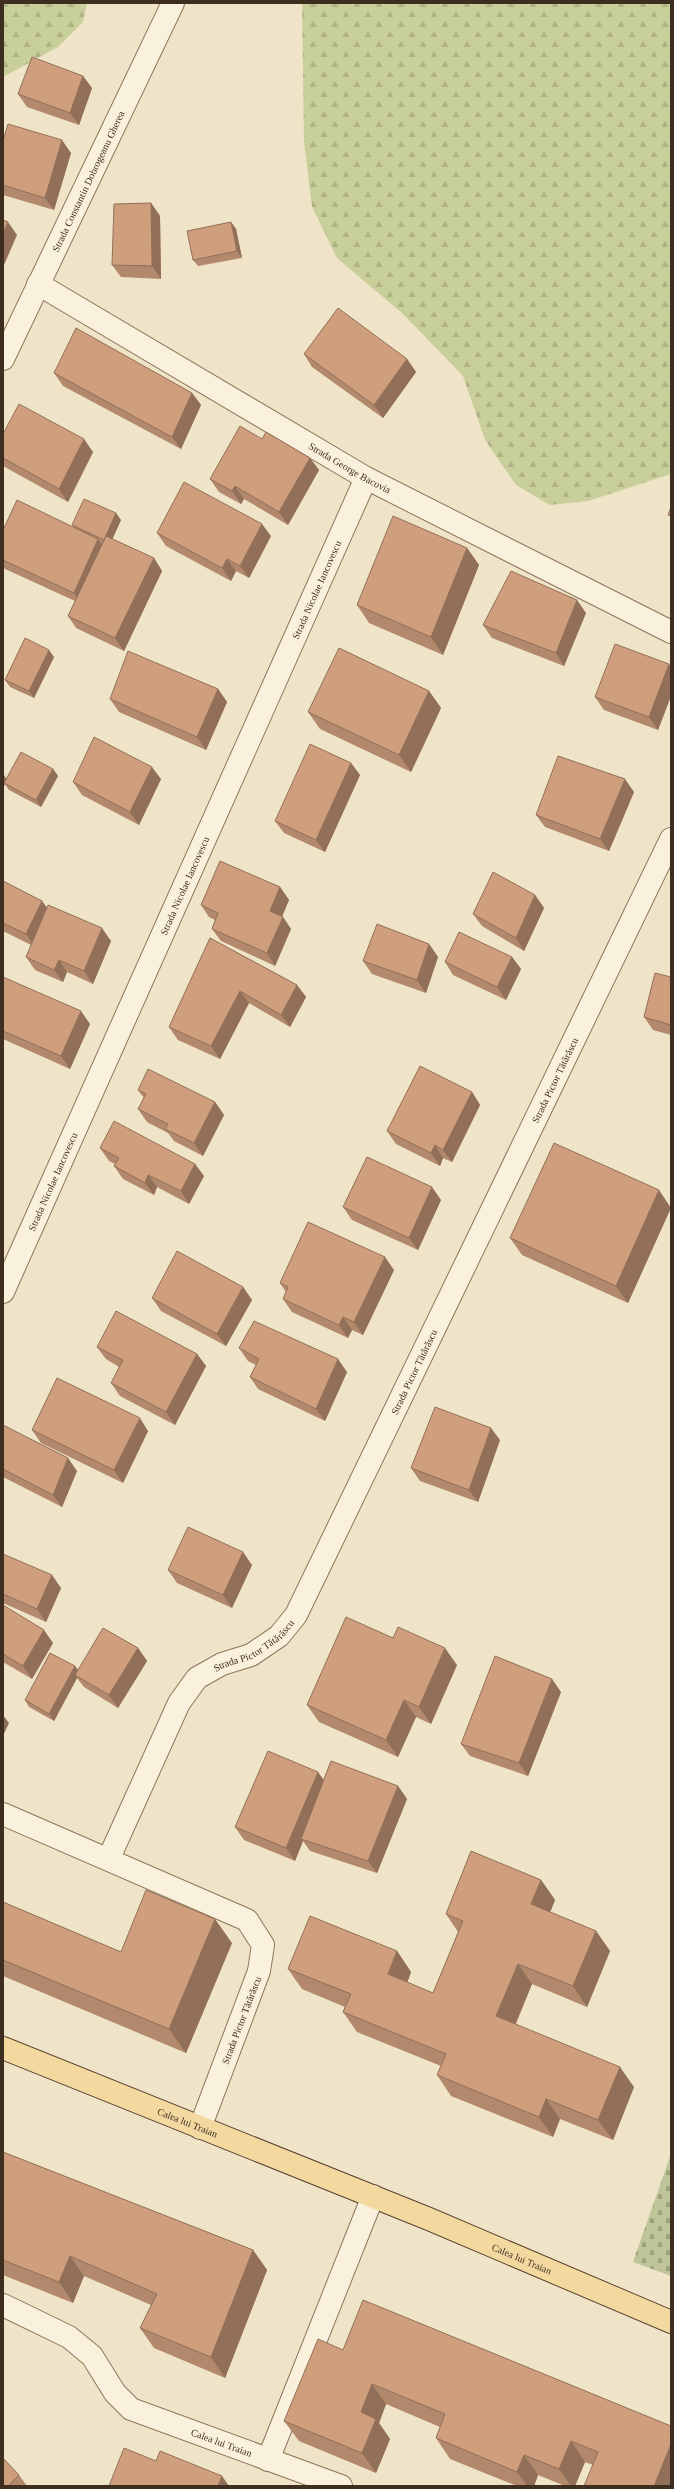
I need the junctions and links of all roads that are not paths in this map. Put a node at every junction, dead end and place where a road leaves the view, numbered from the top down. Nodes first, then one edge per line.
1 (173, 3) edge
2 (38, 284) junction
3 (3, 359) edge
4 (366, 478) junction
5 (671, 632) edge
6 (671, 839) edge
7 (3, 1292) edge
8 (3, 1814) edge
9 (109, 1858) junction
10 (3, 2048) edge
11 (200, 2128) junction
12 (373, 2196) junction
13 (3, 2305) edge
14 (671, 2322) edge
15 (268, 2460) junction
16 (341, 2486) edge

1 - 2 street, Strada Constantin Dobrogeanu Gherea
2 - 3 street, Strada Constantin Dobrogeanu Gherea
2 - 4 street, Strada George Bacovia
4 - 5 street, Strada George Bacovia
4 - 7 street, Strada Nicolae Iancovescu
6 - 9 street, Strada Pictor Tătărăscu
8 - 9 street, Strada Pictor Tătărăscu
9 - 11 street, Strada Pictor Tătărăscu
10 - 11 main road, Calea lui Traian
11 - 12 main road, Calea lui Traian
12 - 14 main road, Calea lui Traian
12 - 15 street
13 - 15 street, Calea lui Traian
15 - 16 street, Calea lui Traian

